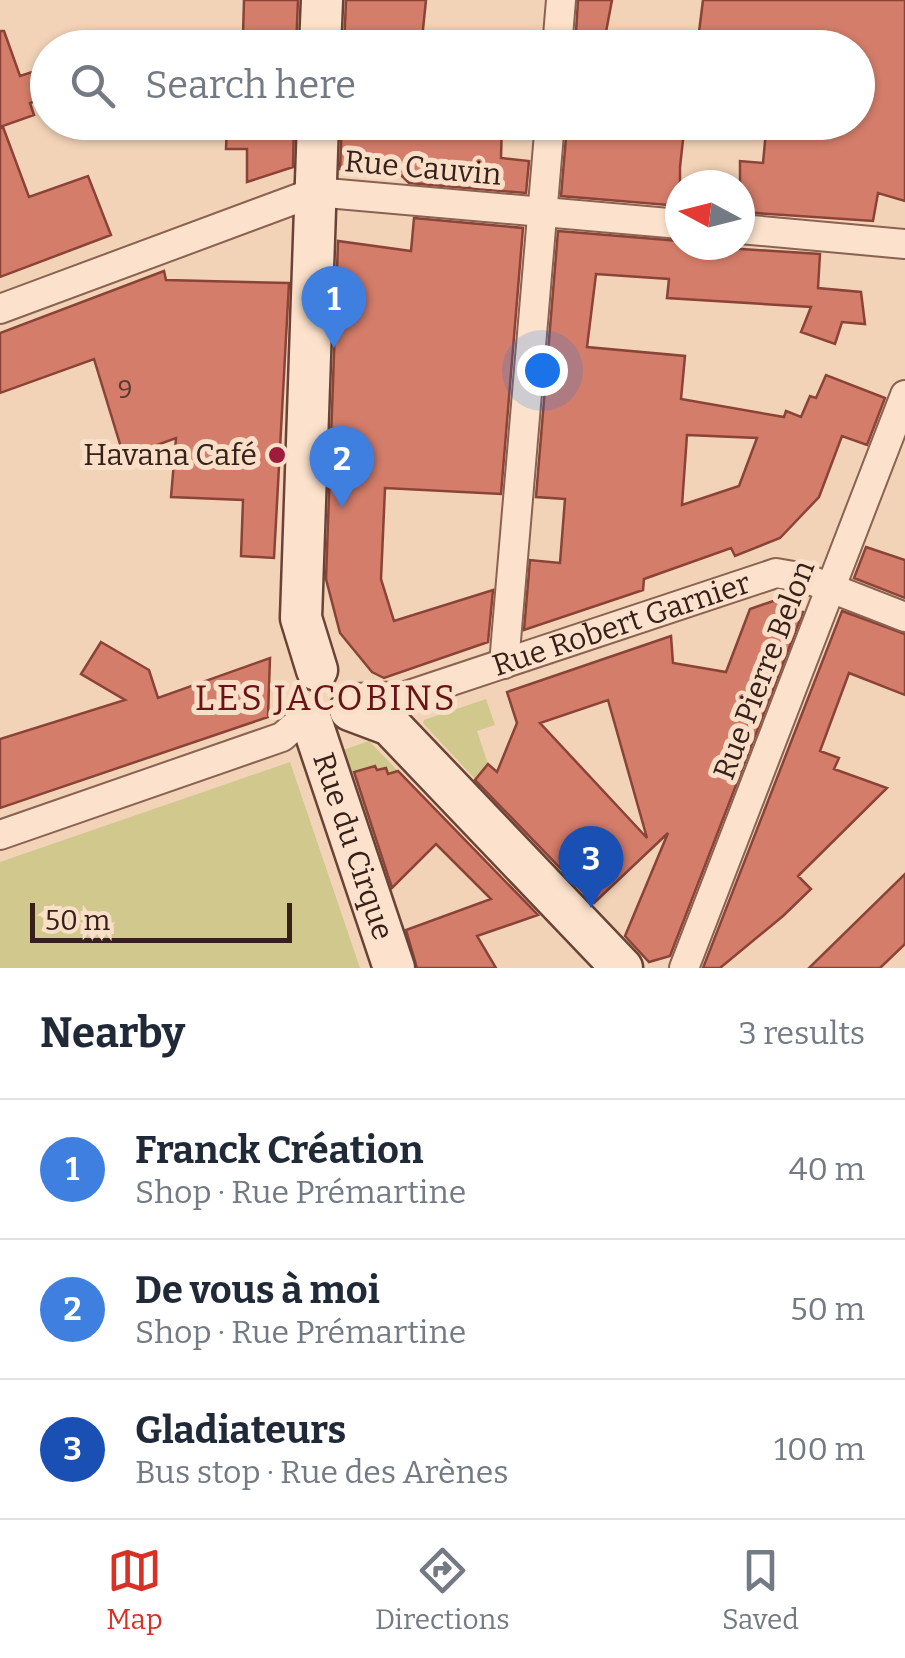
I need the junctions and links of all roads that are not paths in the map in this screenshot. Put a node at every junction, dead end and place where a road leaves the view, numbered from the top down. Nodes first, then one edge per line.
1 (322, 0) edge
2 (561, 0) edge
3 (321, 30) edge
4 (558, 30) edge
5 (317, 140) edge
6 (549, 140) edge
7 (315, 192) junction
8 (543, 211) junction
9 (665, 223) edge
10 (755, 230) edge
11 (905, 244) edge
12 (0, 309) edge
13 (905, 396) edge
14 (830, 588) junction
15 (905, 617) edge
16 (504, 664) junction
17 (317, 670) junction
18 (352, 704) junction
19 (308, 720) junction
20 (0, 834) edge
21 (394, 968) edge
22 (622, 968) edge
23 (684, 968) edge

1 - 3 street
2 - 4 street
5 - 7 street
6 - 8 street
7 - 8 street, Rue Cauvin
7 - 12 street, Rue Cauvin
7 - 17 street
8 - 9 street, Rue Cauvin
8 - 16 street
10 - 11 street
13 - 14 street, Rue Pierre Belon
14 - 15 street, Rue Robert Garnier
14 - 16 street, Rue Robert Garnier
14 - 23 street, Rue Pierre Belon
16 - 18 street, Rue Robert Garnier
17 - 18 street
17 - 19 street
18 - 19 street, Rue Robert Garnier
18 - 22 street
19 - 20 street, Rue Robert Garnier
19 - 21 street, Rue du Cirque

